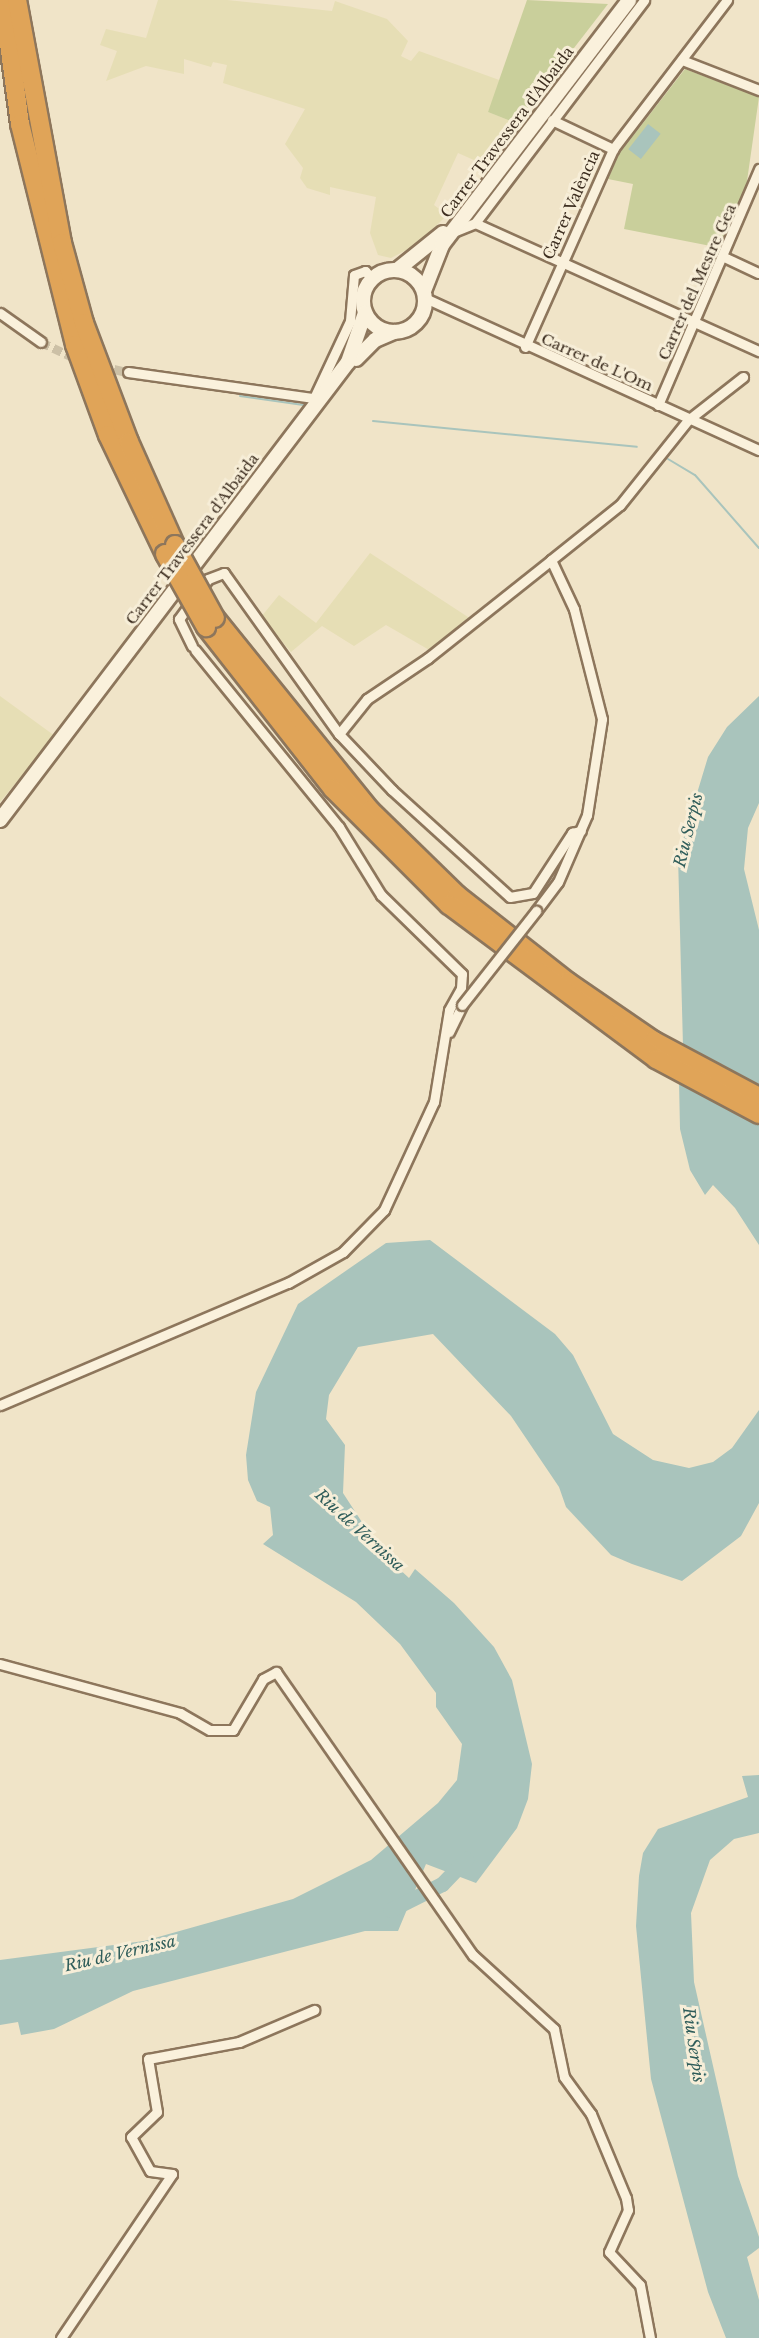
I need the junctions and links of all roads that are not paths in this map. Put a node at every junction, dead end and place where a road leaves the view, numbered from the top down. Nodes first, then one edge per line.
1 (3, 0) edge
2 (17, 0) edge
3 (621, 0) edge
4 (629, 0) edge
5 (644, 0) edge
6 (727, 0) edge
7 (682, 60) junction
8 (759, 90) edge
9 (552, 120) junction
10 (613, 149) junction
11 (759, 170) edge
12 (755, 201) edge
13 (476, 223) junction
14 (451, 232) junction
15 (723, 257) junction
16 (562, 261) junction
17 (397, 270) junction
18 (759, 273) edge
19 (372, 279) junction
20 (425, 295) junction
21 (0, 313) edge
22 (365, 313) junction
23 (695, 321) junction
24 (394, 332) junction
25 (41, 342) tunnel mouth
26 (525, 347) junction
27 (759, 351) edge
28 (348, 362) junction
29 (128, 372) tunnel mouth
30 (743, 377) dead end
31 (316, 398) junction
32 (658, 405) junction
33 (688, 420) junction
34 (759, 450) edge
35 (170, 549) junction
36 (551, 560) junction
37 (339, 734) junction
38 (0, 820) edge
39 (581, 831) junction
40 (448, 1034) junction
41 (714, 1082) junction
42 (759, 1097) edge
43 (759, 1114) edge
44 (0, 1405) edge
45 (0, 1664) edge
46 (314, 2010) dead end
47 (61, 2338) edge
48 (650, 2338) edge

1 - 35 highway
2 - 35 highway
3 - 17 main road, Carrer Travessera d'Albaida
4 - 14 main road, Carrer Travessera d'Albaida
5 - 9 street
6 - 7 street, Carrer València
7 - 8 street
7 - 10 street, Carrer València
9 - 10 street
9 - 13 street
10 - 16 street, Carrer València
11 - 12 street, Carrer del Mestre Gea
12 - 15 street, Carrer del Mestre Gea
13 - 14 street
13 - 16 street
14 - 20 main road, Carrer Travessera d'Albaida
15 - 18 street
15 - 23 street, Carrer del Mestre Gea
16 - 23 street
16 - 26 street, Carrer València
17 - 19 main road
17 - 20 main road
19 - 22 main road
19 - 31 street
20 - 24 main road
20 - 26 street, Carrer de L'Om
21 - 25 street
22 - 24 main road
22 - 28 main road, Carrer Travessera d'Albaida
23 - 27 street
23 - 32 street, Carrer del Mestre Gea
24 - 28 main road, Carrer Travessera d'Albaida
26 - 32 street, Carrer de L'Om
28 - 31 main road, Carrer Travessera d'Albaida
29 - 31 street
30 - 33 street
31 - 38 main road, Carrer Travessera d'Albaida
32 - 33 street, Carrer de L'Om
33 - 34 street, Carrer de L'Om
33 - 36 street
35 - 41 highway, bridge
36 - 37 street
36 - 39 street
37 - 39 street
37 - 40 street
39 - 40 street, bridge
40 - 44 street
41 - 42 highway
41 - 43 highway
45 - 48 street
46 - 47 street

